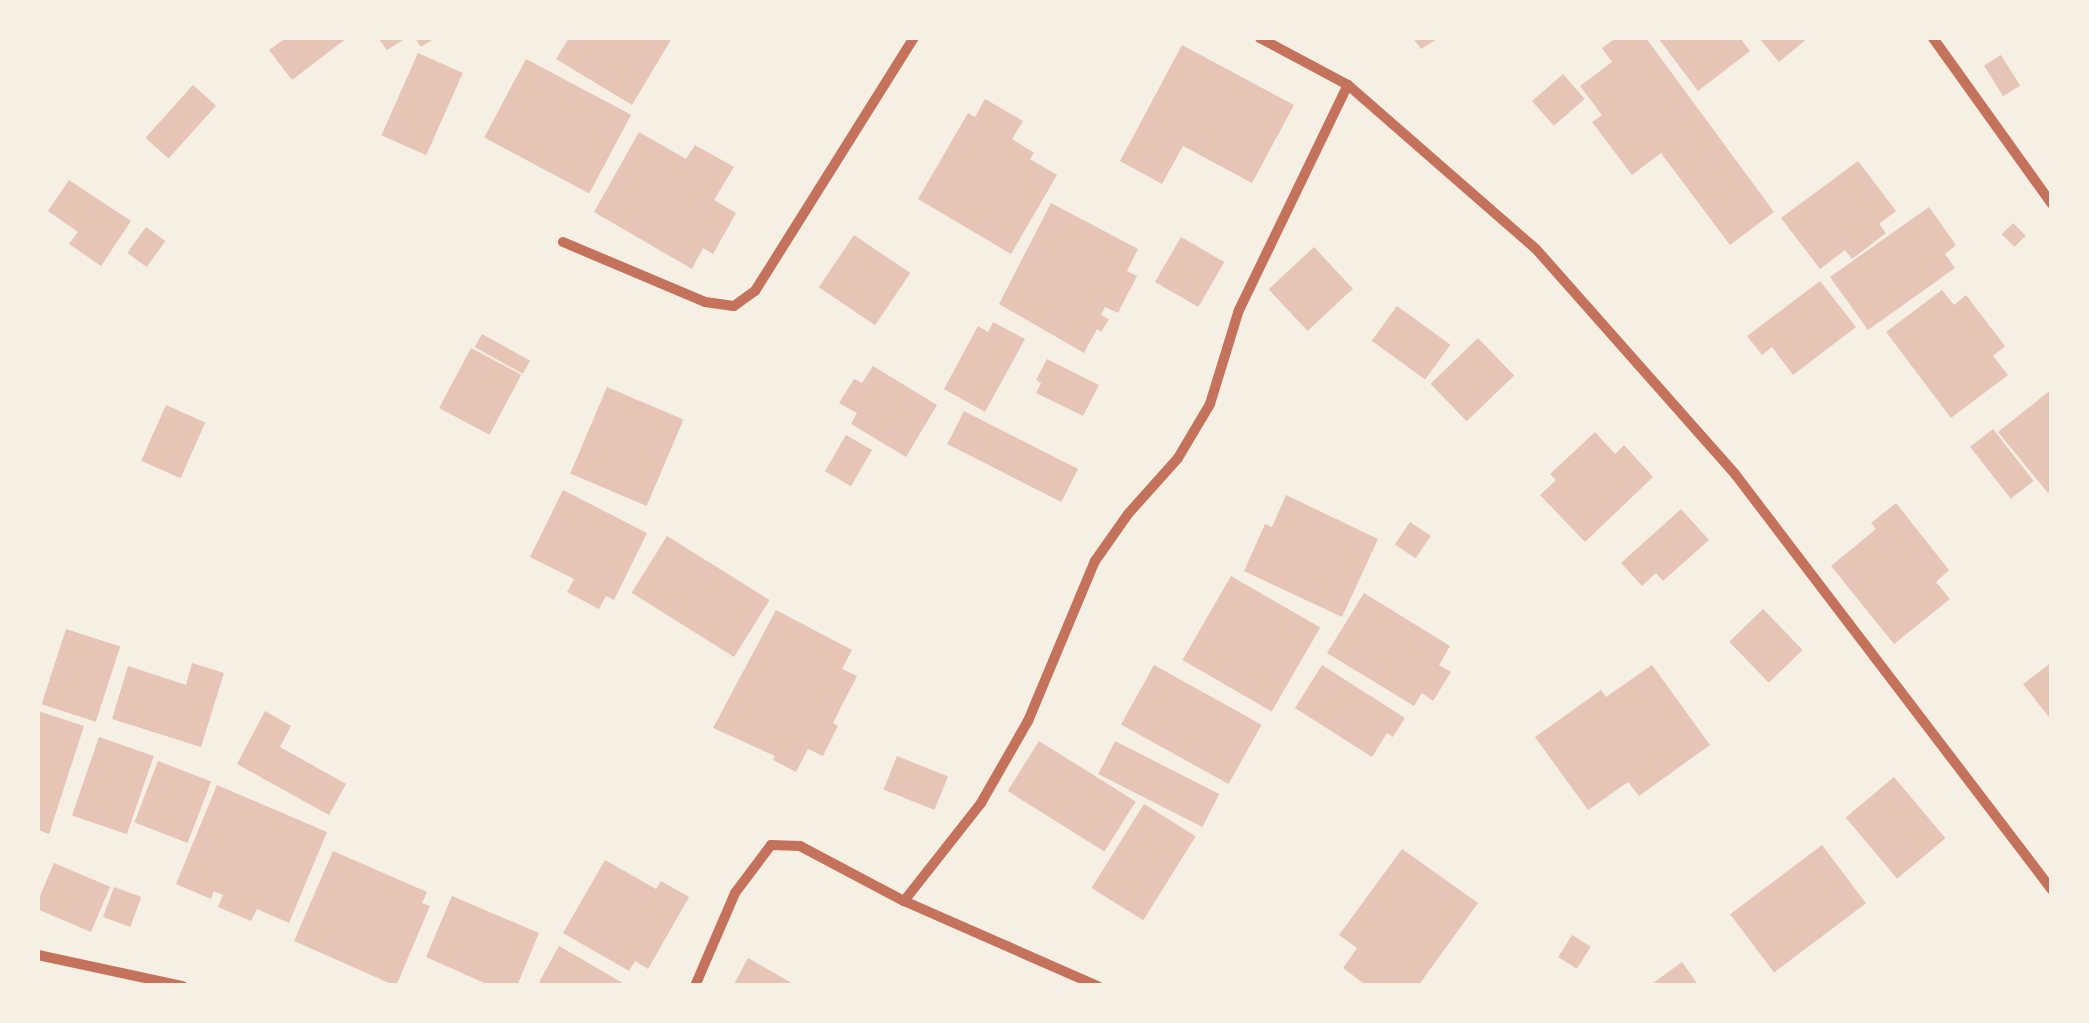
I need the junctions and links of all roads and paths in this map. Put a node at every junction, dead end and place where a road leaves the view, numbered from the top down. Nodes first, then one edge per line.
1 (914, 38) edge
2 (1260, 38) edge
3 (1933, 38) edge
4 (1348, 84) junction
5 (2052, 204) edge
6 (563, 242) dead end
7 (2052, 890) edge
8 (904, 901) junction
9 (38, 955) edge
10 (184, 986) edge
11 (695, 986) edge
12 (1098, 986) edge

1 - 6 street
2 - 4 street
3 - 5 street
4 - 7 street
4 - 8 street
8 - 11 street
8 - 12 street
9 - 10 street

